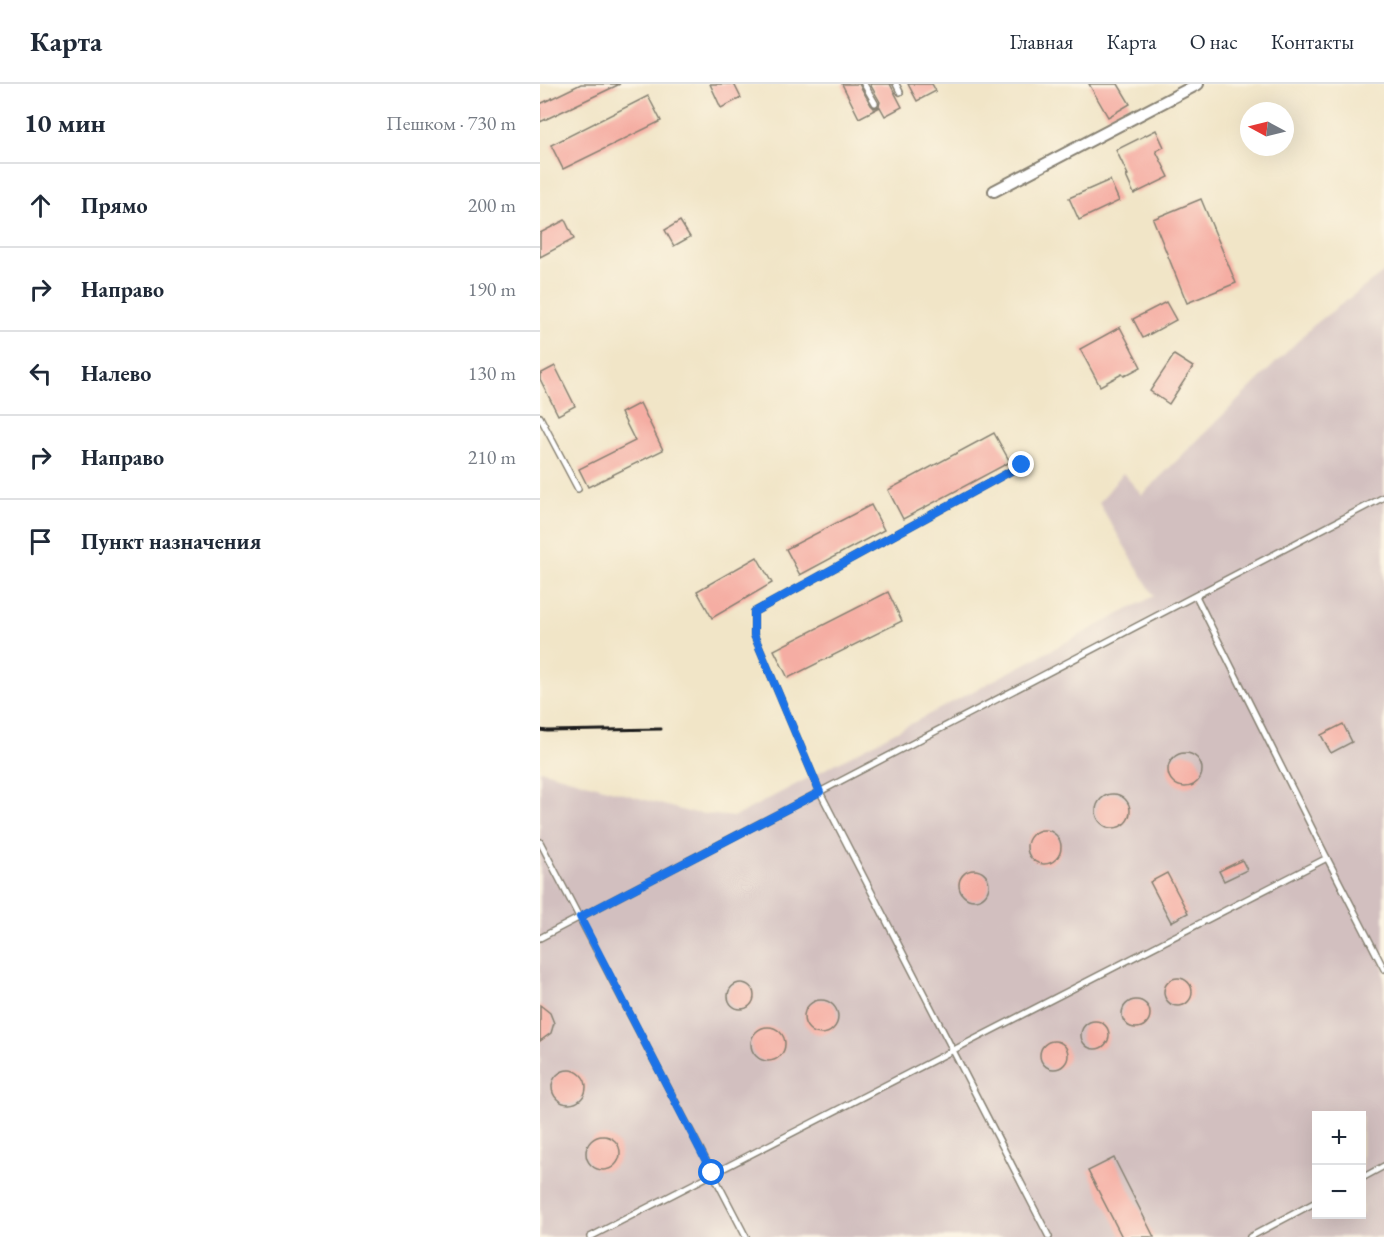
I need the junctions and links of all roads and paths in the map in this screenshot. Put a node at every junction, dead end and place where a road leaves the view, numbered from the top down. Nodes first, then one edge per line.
1 (864, 84) edge
2 (896, 84) edge
3 (1198, 84) edge
4 (900, 92) dead end
5 (875, 104) dead end
6 (994, 191) dead end
7 (540, 417) edge
8 (1022, 465) dead end
9 (578, 489) dead end
10 (1384, 497) edge
11 (1196, 596) junction
12 (820, 792) junction
13 (540, 842) edge
14 (1327, 858) junction
15 (580, 917) junction
16 (540, 938) edge
17 (1384, 969) edge
18 (953, 1050) junction
19 (1384, 1166) edge
20 (712, 1173) junction
21 (1366, 1176) edge
22 (1312, 1205) edge
23 (590, 1237) edge
24 (746, 1237) edge
25 (1049, 1237) edge
26 (1250, 1237) edge

1 - 5 lane
2 - 4 lane
3 - 6 street
7 - 9 lane
8 - 12 lane
10 - 11 lane
11 - 12 lane
11 - 14 lane
12 - 15 lane
12 - 18 lane
13 - 15 lane
14 - 17 lane
14 - 18 lane
15 - 16 lane
15 - 20 lane
18 - 20 lane
18 - 25 lane
19 - 21 lane
20 - 23 lane
20 - 24 lane
22 - 26 lane

